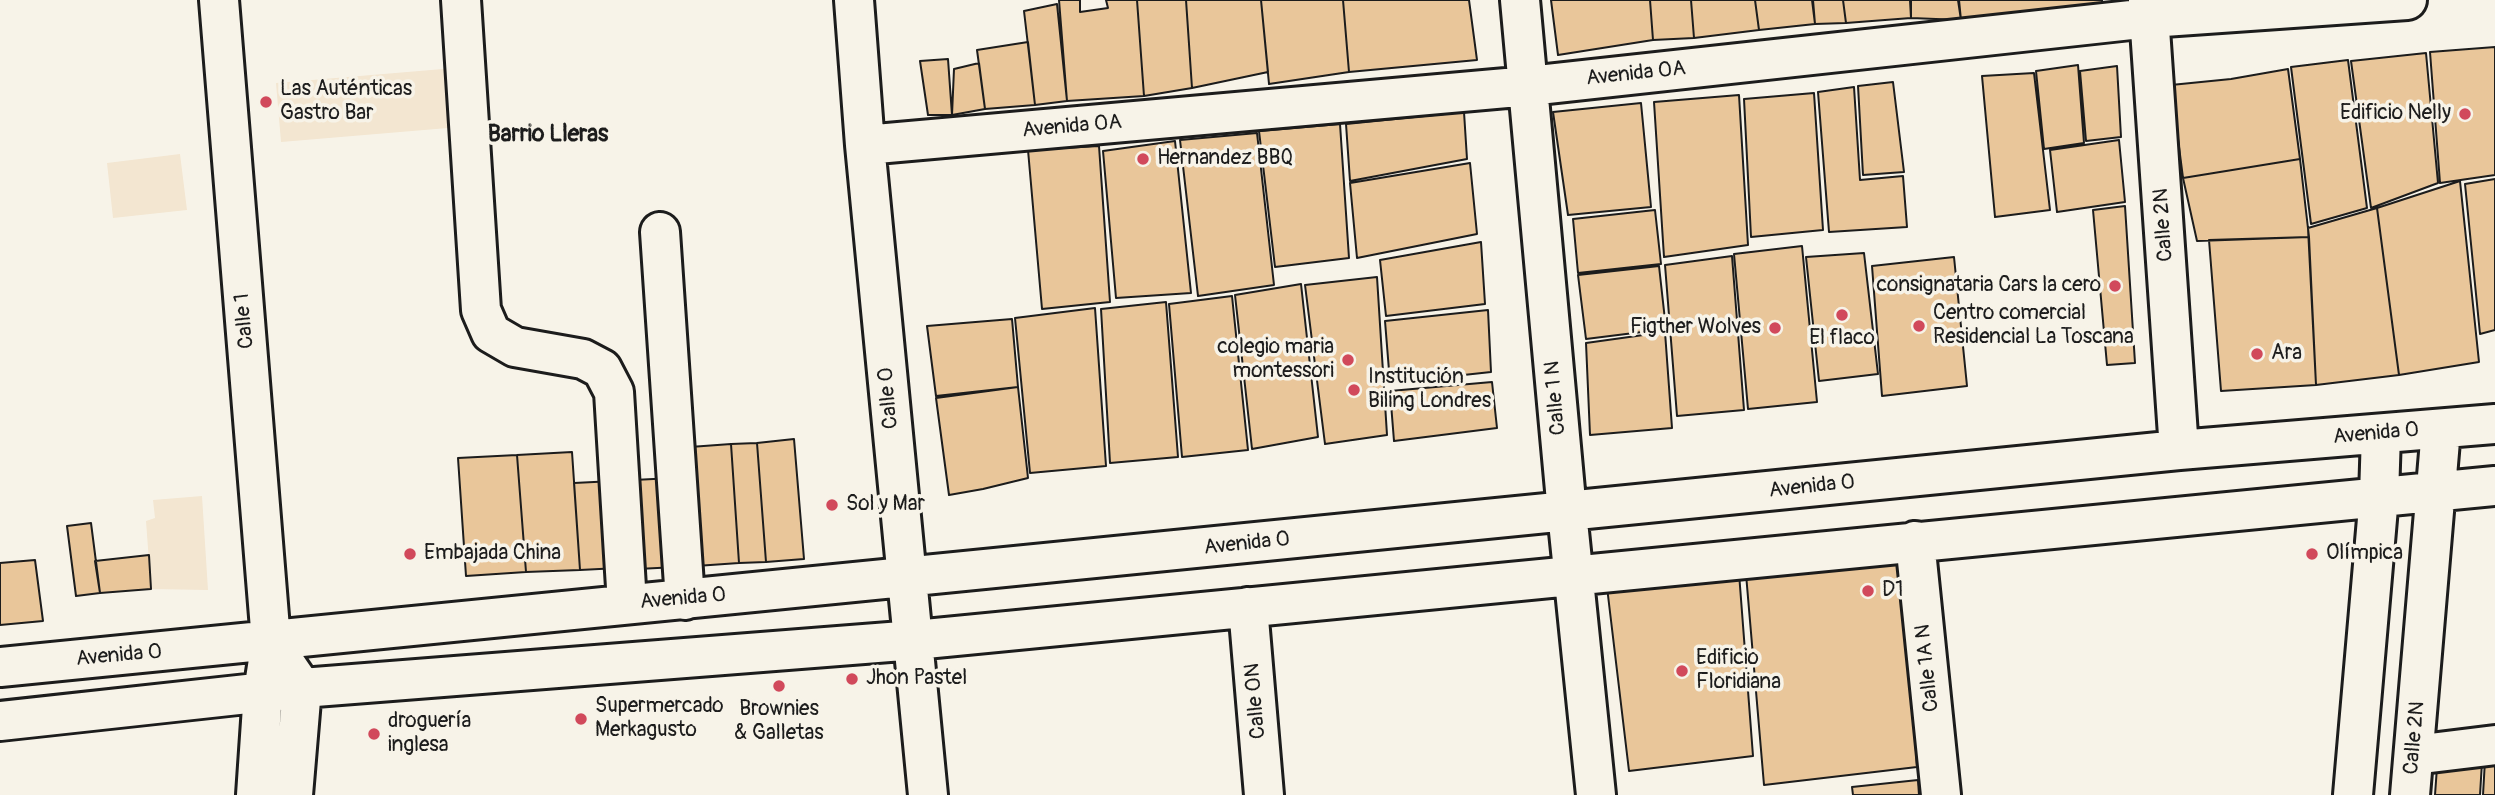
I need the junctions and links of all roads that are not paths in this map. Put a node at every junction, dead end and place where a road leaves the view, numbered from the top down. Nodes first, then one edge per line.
1 (219, 0) edge
2 (461, 0) edge
3 (853, 0) edge
4 (1520, 0) edge
5 (2407, 0) edge
6 (2149, 9) edge
7 (1528, 86) junction
8 (865, 145) junction
9 (660, 232) dead end
10 (2495, 424) edge
11 (2441, 429) junction
12 (2381, 434) junction
13 (2179, 450) junction
14 (2495, 486) edge
15 (2437, 491) junction
16 (2378, 496) junction
17 (1567, 512) junction
18 (1915, 541) junction
19 (1574, 575) junction
20 (907, 577) junction
21 (685, 600) junction
22 (627, 604) junction
23 (1248, 607) junction
24 (914, 640) junction
25 (271, 641) junction
26 (0, 667) edge
27 (302, 688) junction
28 (263, 692) junction
29 (0, 721) edge
30 (2495, 746) edge
31 (2414, 755) junction
32 (256, 795) edge
33 (293, 795) edge
34 (928, 795) edge
35 (1264, 795) edge
36 (1596, 795) edge
37 (1941, 795) edge
38 (2353, 795) edge
39 (2410, 795) edge

1 - 25 street, Calle 1
2 - 22 street
3 - 8 street, Calle 0
4 - 7 street, Calle 1 N
5 - 6 street, Avenida 0A
6 - 7 street, Avenida 0A
6 - 13 street, Calle 2N
7 - 8 street, Avenida 0A
7 - 17 street, Calle 1 N
8 - 20 street, Calle 0
9 - 21 street
10 - 11 street, Avenida 0
11 - 12 street, Avenida 0
11 - 15 street, Calle 2N
12 - 13 street, Avenida 0
12 - 16 street
13 - 17 street, Avenida 0
14 - 15 street
15 - 16 street
15 - 31 street, Calle 2N
16 - 18 street
16 - 38 street
17 - 19 street, Calle 1 N
17 - 20 street, Avenida 0
18 - 19 street
18 - 37 street, Calle 1A N
19 - 23 street
19 - 36 street, Calle 1 N
20 - 21 street, Avenida 0
20 - 24 street, Calle 0
21 - 22 street, Avenida 0
22 - 25 street, Avenida 0
23 - 24 street
23 - 35 street, Calle 0N
24 - 27 street
24 - 34 street, Calle 0
25 - 26 street, Avenida 0
25 - 27 street
25 - 28 street, Calle 1
27 - 28 street
27 - 33 street
28 - 29 street
28 - 32 street, Calle 1
30 - 31 street
31 - 39 street, Calle 2N

